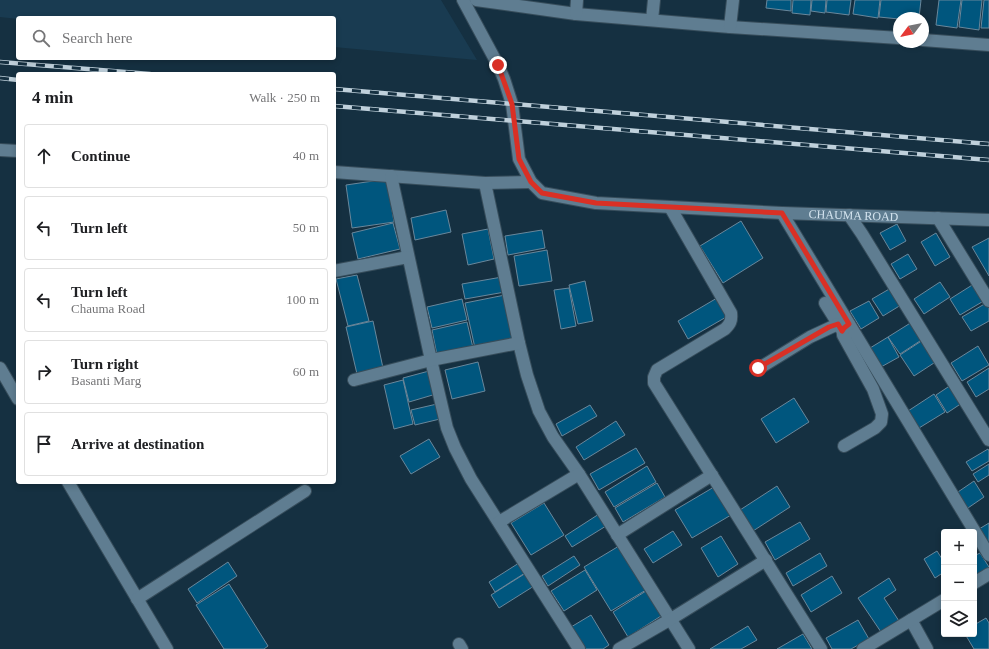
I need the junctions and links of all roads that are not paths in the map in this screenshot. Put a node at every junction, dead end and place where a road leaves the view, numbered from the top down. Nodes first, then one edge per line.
1 (463, 0) edge
2 (476, 0) edge
3 (577, 0) edge
4 (654, 0) edge
5 (733, 0) edge
6 (576, 14) junction
7 (652, 20) junction
8 (730, 27) junction
9 (893, 38) edge
10 (929, 40) edge
11 (989, 45) edge
12 (0, 150) edge
13 (16, 151) edge
14 (336, 172) edge
15 (391, 176) junction
16 (531, 182) junction
17 (485, 183) junction
18 (670, 206) junction
19 (782, 213) junction
20 (849, 215) junction
21 (938, 218) junction
22 (989, 220) edge
23 (408, 257) junction
24 (336, 271) edge
25 (989, 301) edge
26 (826, 304) dead end
27 (843, 326) junction
28 (519, 343) junction
29 (431, 360) junction
30 (0, 368) edge
31 (758, 368) dead end
32 (354, 380) dead end
33 (16, 396) edge
34 (989, 440) edge
35 (844, 446) dead end
36 (579, 474) junction
37 (712, 475) junction
38 (69, 484) edge
39 (305, 491) dead end
40 (499, 522) junction
41 (617, 535) junction
42 (989, 555) edge
43 (766, 560) junction
44 (989, 574) edge
45 (977, 581) edge
46 (137, 599) junction
47 (942, 601) edge
48 (671, 619) junction
49 (911, 620) junction
50 (167, 649) edge
51 (579, 649) edge
52 (619, 649) edge
53 (689, 649) edge
54 (820, 649) edge
55 (862, 649) edge
56 (927, 649) edge

1 - 16 street
2 - 6 street
3 - 6 street
4 - 7 street
5 - 8 street
6 - 7 street
7 - 8 street
8 - 9 street
10 - 11 street
12 - 13 street
14 - 15 street
15 - 17 street
15 - 23 street
16 - 17 street
16 - 18 street, CHAUMA ROAD
17 - 28 street
18 - 19 street, CHAUMA ROAD
18 - 37 street
19 - 20 street, CHAUMA ROAD
19 - 27 street
20 - 21 street, CHAUMA ROAD
20 - 34 street
21 - 22 street, CHAUMA ROAD
21 - 25 street
23 - 24 street
23 - 29 street
26 - 27 street
27 - 31 street
27 - 35 street
27 - 42 street
28 - 29 street
28 - 36 street
29 - 32 street
29 - 40 street
30 - 33 street
36 - 40 street
36 - 41 street
37 - 41 street
37 - 43 street
38 - 46 street
39 - 46 street
40 - 51 street
41 - 48 street
43 - 48 street
43 - 54 street
44 - 45 street
46 - 50 street
47 - 49 street
48 - 52 street
48 - 53 street
49 - 55 street
49 - 56 street

